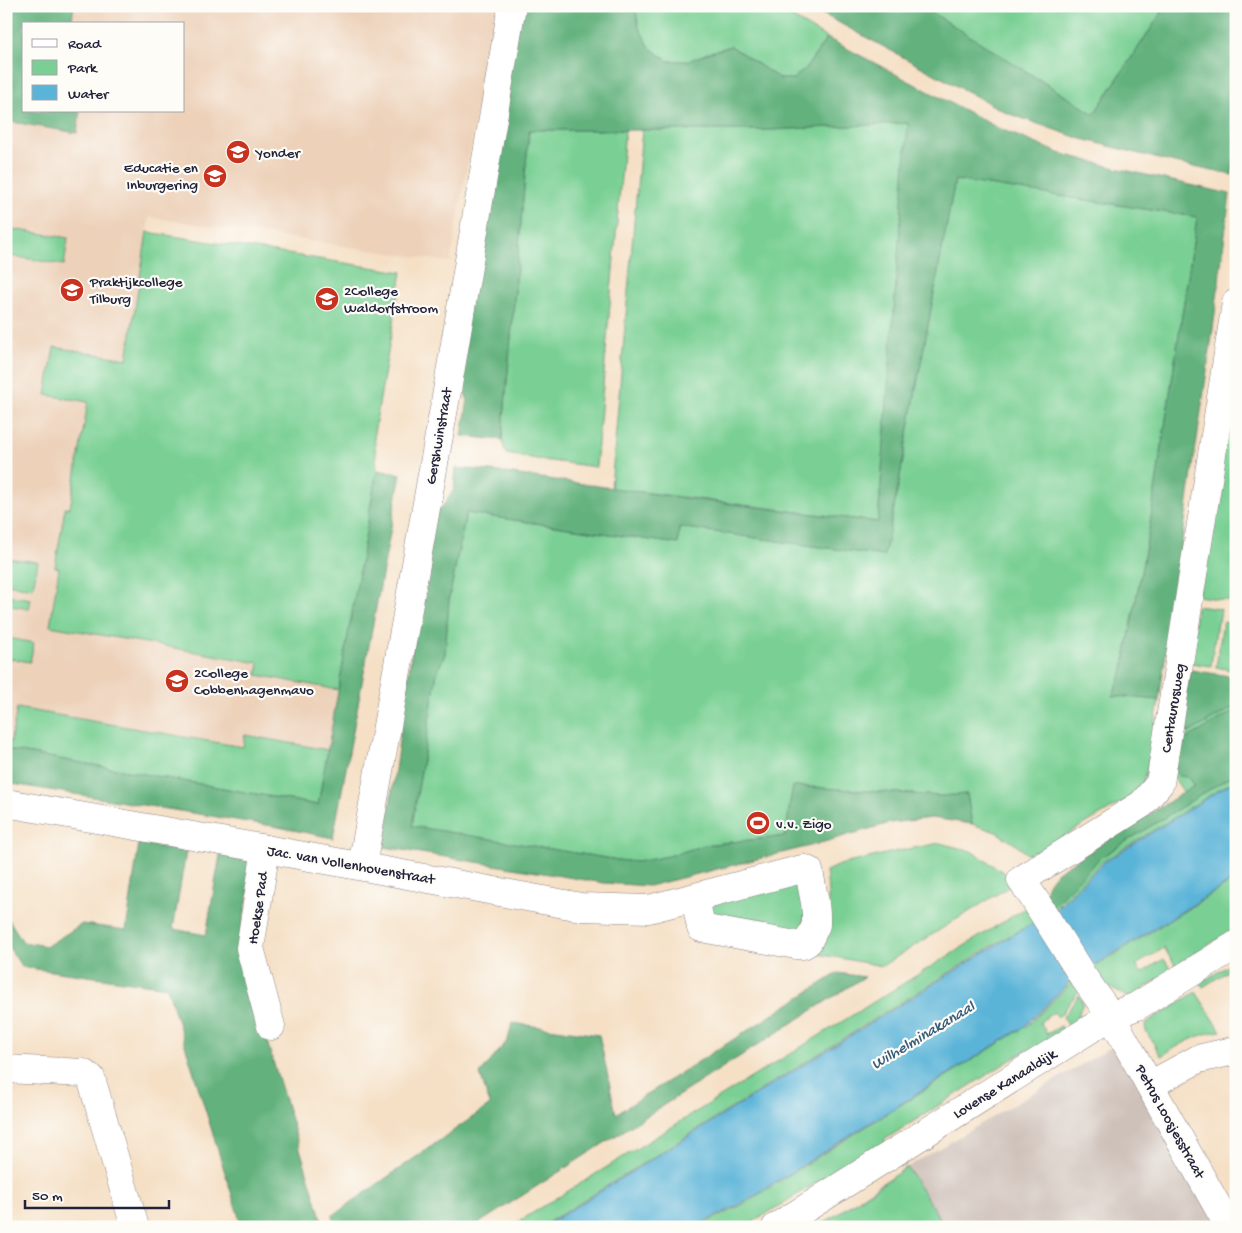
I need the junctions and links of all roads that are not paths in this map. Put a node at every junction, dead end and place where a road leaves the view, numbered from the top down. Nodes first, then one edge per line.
1 (512, 6) edge
2 (1236, 303) edge
3 (6, 803) edge
4 (266, 849) junction
5 (362, 866) junction
6 (695, 897) dead end
7 (1236, 945) edge
8 (1111, 1016) junction
9 (272, 1026) dead end
10 (1236, 1052) edge
11 (6, 1069) edge
12 (1150, 1084) junction
13 (135, 1227) edge
14 (776, 1227) edge
15 (1229, 1227) edge

1 - 5 street, Gershwinstraat
2 - 8 street, Centaurusweg
3 - 4 street, Jac. van Vollenhovenstraat
4 - 5 street, Jac. van Vollenhovenstraat
4 - 9 street, Hoekse Pad
5 - 6 street, Jac. van Vollenhovenstraat
7 - 8 street, Lovense Kanaaldijk
8 - 12 street, Petrus Loosjesstraat
8 - 14 street, Lovense Kanaaldijk
10 - 12 street
11 - 13 street
12 - 15 street, Petrus Loosjesstraat

